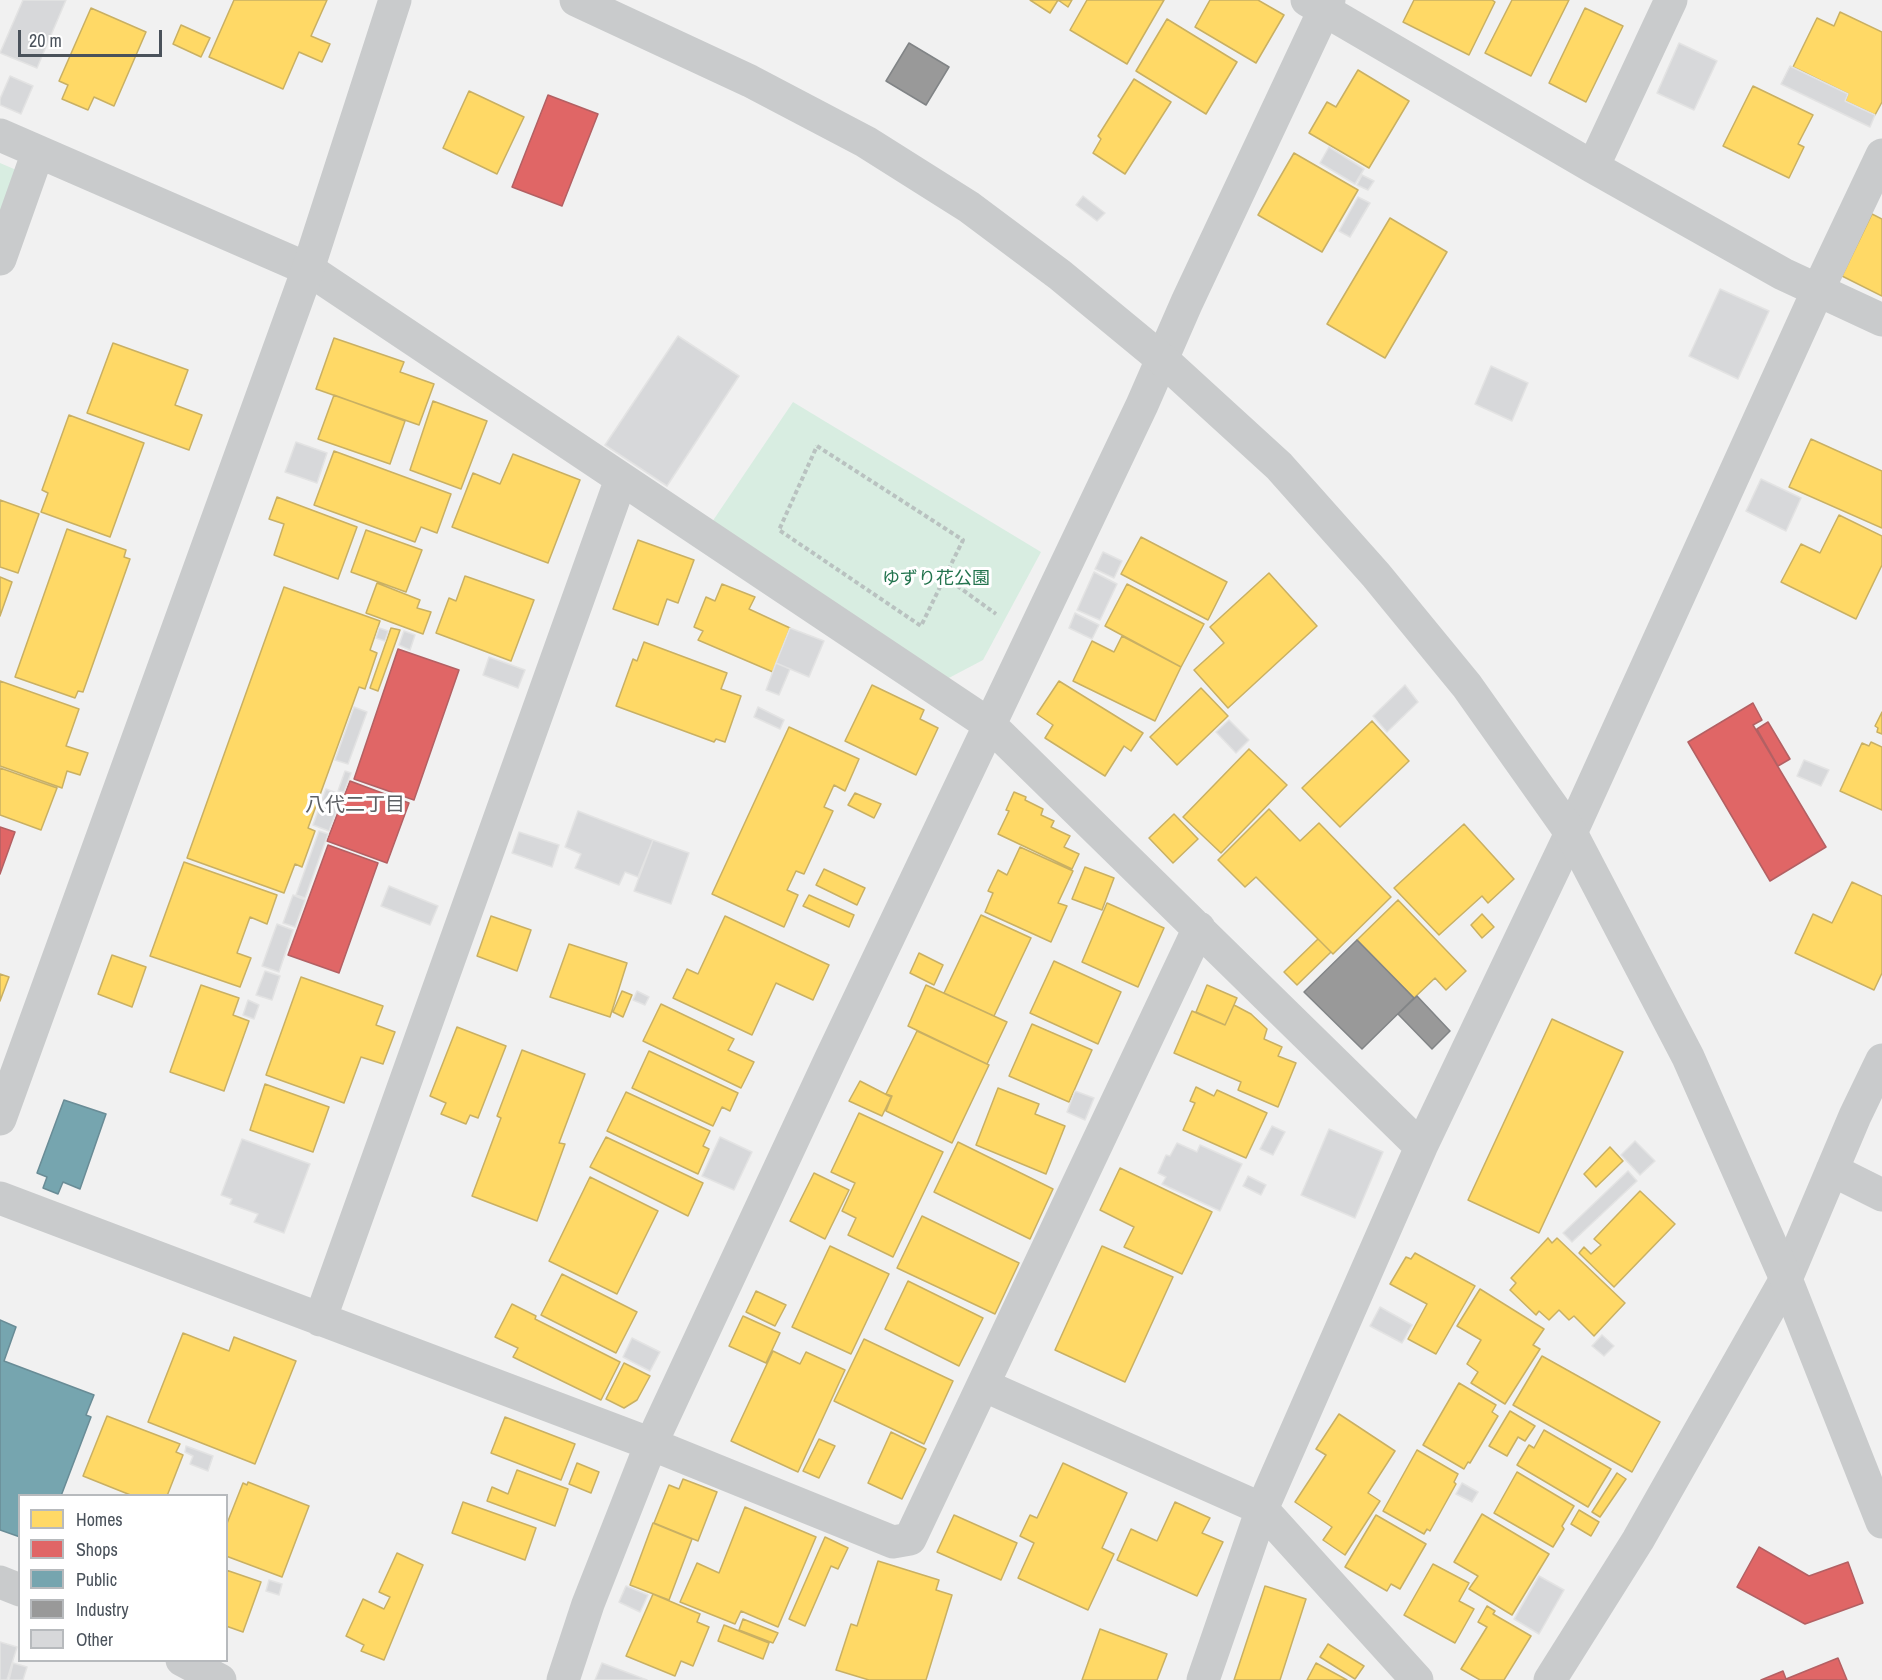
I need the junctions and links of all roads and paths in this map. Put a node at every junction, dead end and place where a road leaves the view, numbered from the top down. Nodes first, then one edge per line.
1 (395, 0) edge
2 (576, 0) edge
3 (1671, 0) edge
4 (1320, 3) edge
5 (0, 135) edge
6 (38, 152) junction
7 (1882, 155) edge
8 (1593, 167) junction
9 (0, 258) edge
10 (308, 269) junction
11 (1818, 290) junction
12 (1882, 320) edge
13 (1163, 360) junction
14 (621, 479) junction
15 (945, 577) junction
16 (1031, 639) junction
17 (990, 725) junction
18 (1571, 833) junction
19 (1199, 928) junction
20 (1882, 1060) edge
21 (0, 1119) edge
22 (1421, 1147) junction
23 (1832, 1170) junction
24 (1882, 1195) edge
25 (0, 1198) edge
26 (1786, 1279) junction
27 (320, 1320) junction
28 (983, 1385) junction
29 (651, 1444) junction
30 (1262, 1509) junction
31 (1882, 1522) edge
32 (0, 1582) edge
33 (18, 1589) edge
34 (186, 1662) edge
35 (220, 1680) edge
36 (563, 1680) edge
37 (1203, 1680) edge
38 (1417, 1680) edge
39 (1550, 1680) edge

1 - 10 street
2 - 13 street
3 - 8 street
4 - 8 street
4 - 13 street
5 - 6 street
6 - 9 street
6 - 10 street
7 - 11 street
8 - 11 street
10 - 14 street
10 - 21 street
11 - 12 street
11 - 18 street
13 - 16 street
13 - 18 street
14 - 17 street
14 - 27 street
15 - 15 path
15 - 16 path
16 - 17 street
17 - 19 street
17 - 29 street
18 - 22 street
18 - 26 street
19 - 22 street
19 - 28 street
20 - 23 street
22 - 30 street
23 - 24 street
23 - 26 street
25 - 27 street
26 - 31 street
26 - 39 street
27 - 29 street
28 - 29 street
28 - 30 street
29 - 36 street
30 - 37 street
30 - 38 street
32 - 33 street
34 - 35 street

